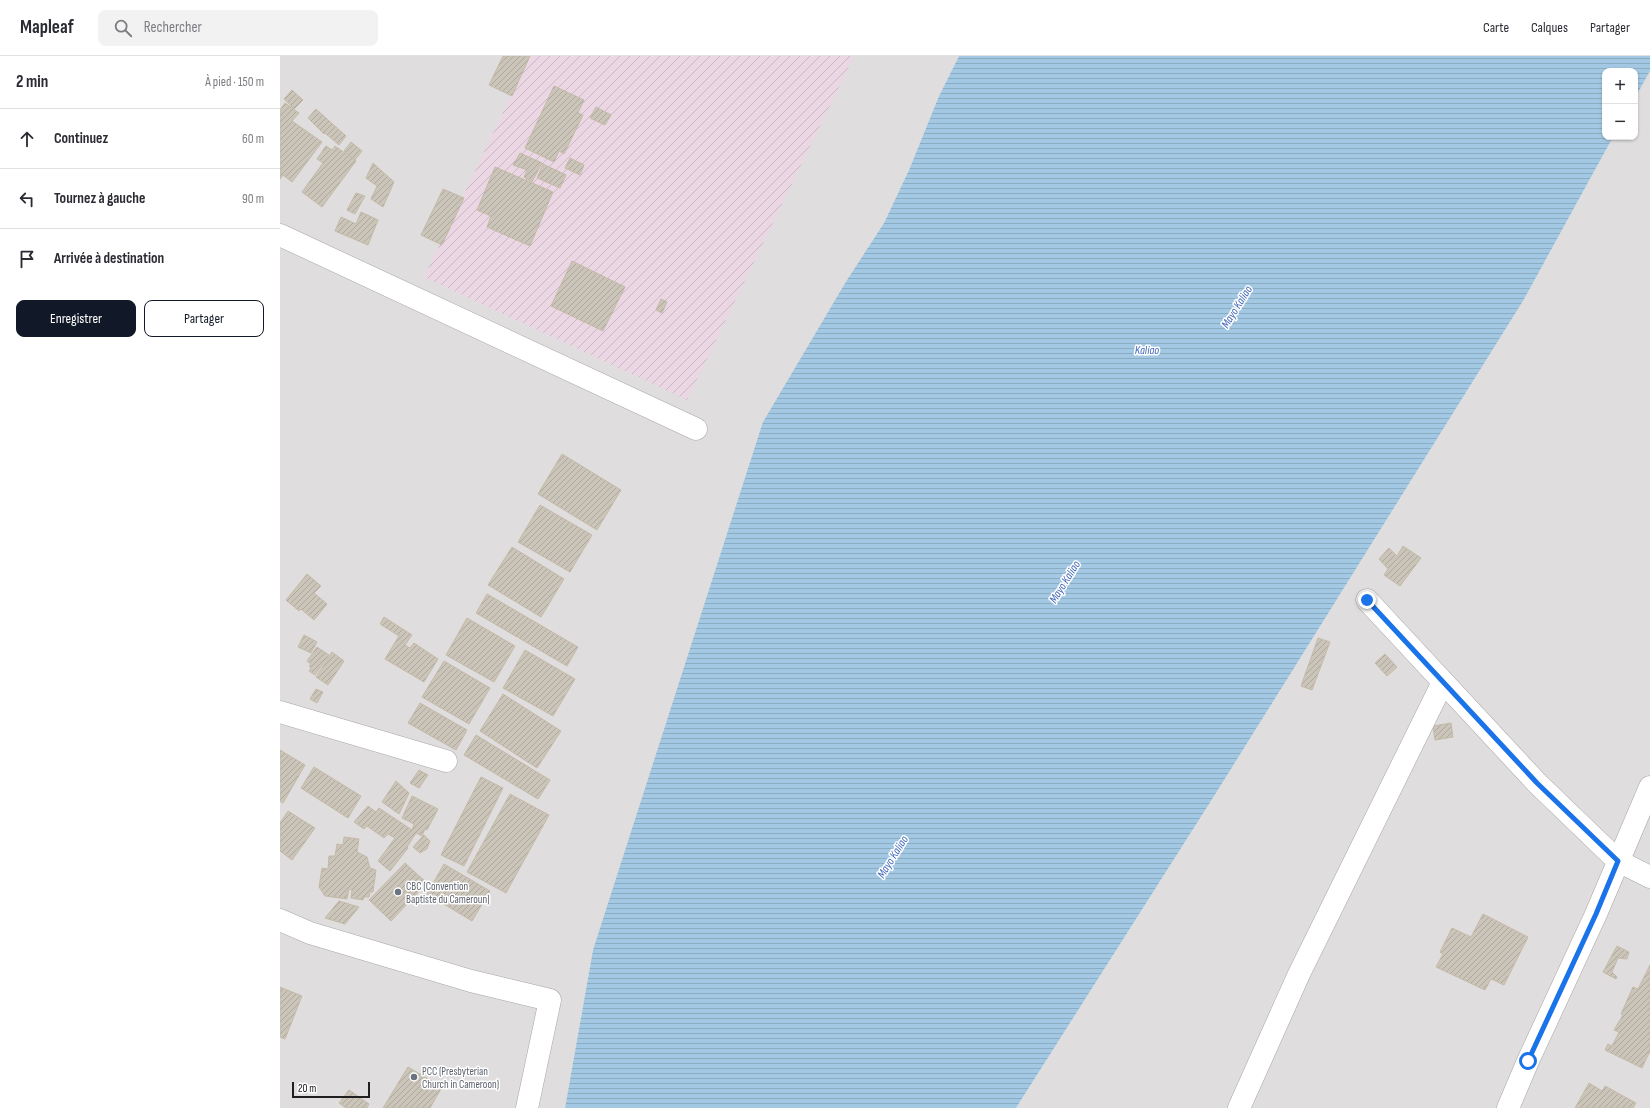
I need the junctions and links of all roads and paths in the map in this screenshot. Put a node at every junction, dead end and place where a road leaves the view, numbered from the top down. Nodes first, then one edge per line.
1 (280, 235) edge
2 (696, 429) dead end
3 (1367, 600) dead end
4 (1443, 682) junction
5 (280, 712) edge
6 (446, 761) dead end
7 (1650, 787) edge
8 (1618, 861) junction
9 (1650, 877) edge
10 (280, 920) edge
11 (527, 1108) edge
12 (1239, 1108) edge
13 (1508, 1108) edge

1 - 2 street
3 - 4 street
4 - 8 street
4 - 12 street
5 - 6 street
7 - 8 street
8 - 9 street
8 - 13 street
10 - 11 street

